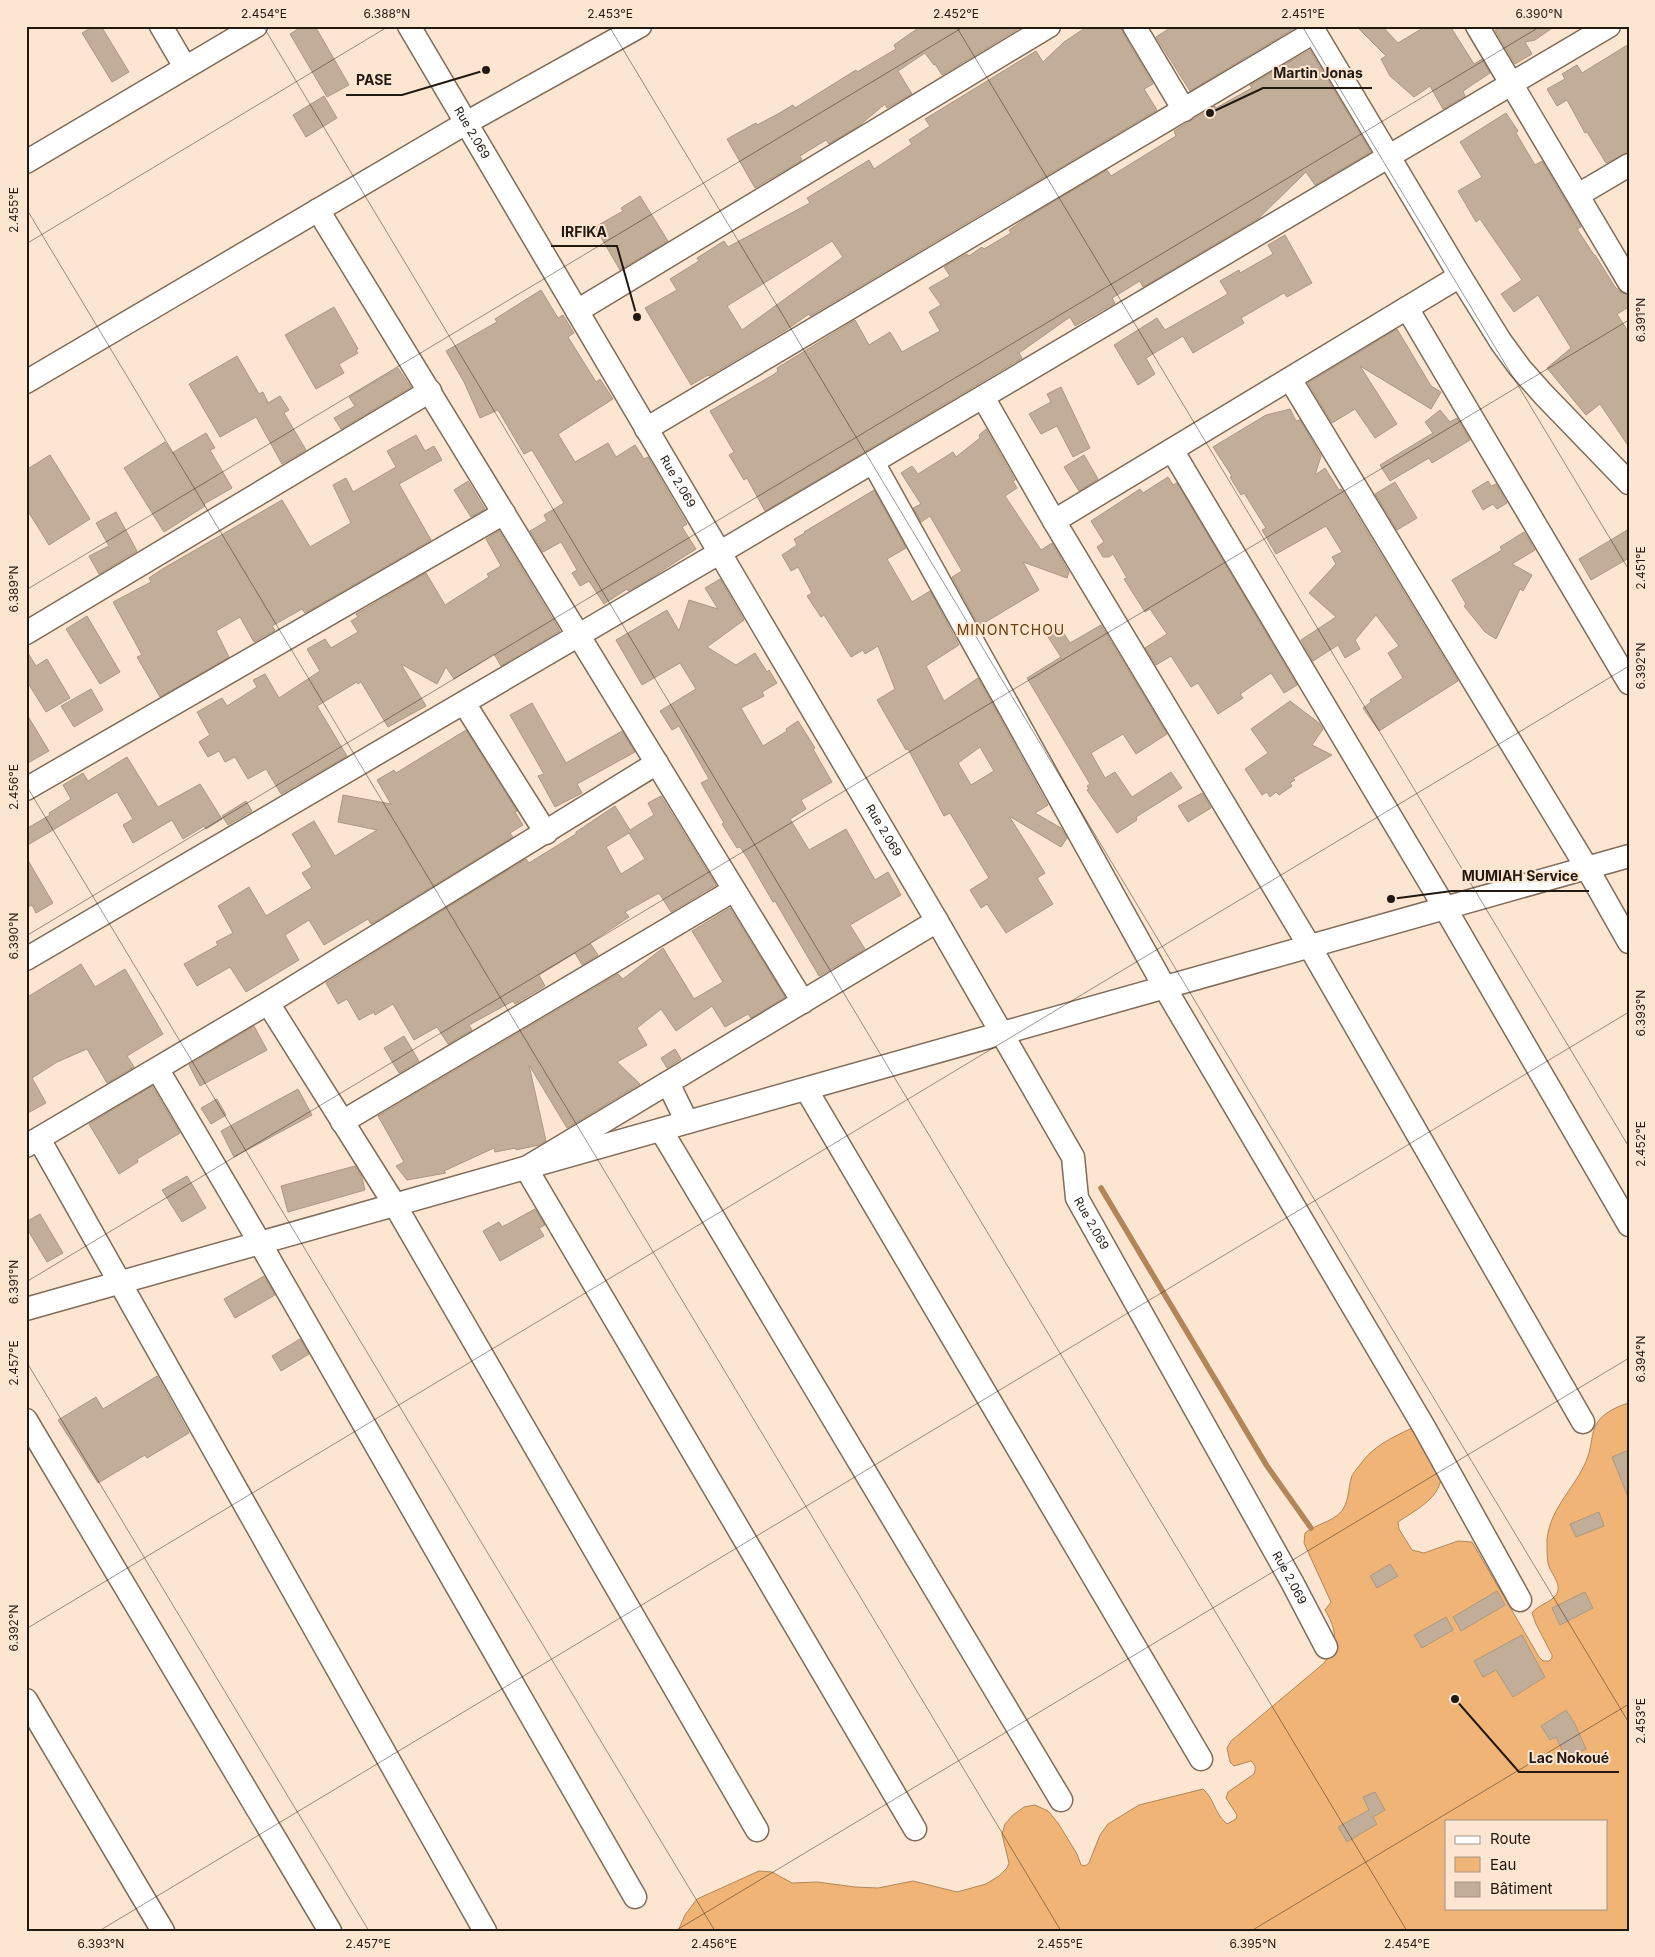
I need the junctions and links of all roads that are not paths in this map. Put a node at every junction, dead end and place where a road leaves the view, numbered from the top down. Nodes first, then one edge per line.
1 (161, 26) edge
2 (256, 26) edge
3 (409, 26) edge
4 (640, 26) edge
5 (1049, 26) edge
6 (1134, 26) edge
7 (1477, 26) edge
8 (1610, 26) edge
9 (1313, 29) edge
10 (185, 67) junction
11 (1511, 84) junction
12 (1184, 110) junction
13 (466, 123) junction
14 (1389, 157) junction
15 (26, 162) edge
16 (1629, 165) edge
17 (1578, 195) junction
18 (318, 210) junction
19 (1460, 276) junction
20 (1629, 282) edge
21 (1407, 308) junction
22 (577, 311) junction
23 (1290, 379) junction
24 (26, 382) edge
25 (430, 391) junction
26 (983, 397) junction
27 (646, 429) junction
28 (1172, 450) junction
29 (873, 462) junction
30 (1629, 483) edge
31 (504, 513) junction
32 (1054, 521) junction
33 (719, 553) junction
34 (26, 633) edge
35 (578, 635) junction
36 (1629, 683) edge
37 (464, 703) junction
38 (657, 764) junction
39 (26, 789) edge
40 (546, 833) junction
41 (1629, 856) edge
42 (1588, 868) junction
43 (734, 890) junction
44 (1446, 908) junction
45 (937, 921) junction
46 (1629, 942) edge
47 (1310, 947) junction
48 (26, 959) edge
49 (1165, 988) junction
50 (803, 1002) junction
51 (268, 1004) junction
52 (1002, 1034) junction
53 (158, 1070) junction
54 (668, 1083) junction
55 (806, 1089) junction
56 (342, 1122) junction
57 (687, 1122) junction
58 (661, 1130) junction
59 (33, 1142) edge
60 (526, 1168) junction
61 (395, 1205) junction
62 (1629, 1225) edge
63 (260, 1243) junction
64 (120, 1283) junction
65 (26, 1309) edge
66 (26, 1420) edge
67 (1583, 1422) dead end
68 (1520, 1600) dead end
69 (1326, 1647) dead end
70 (26, 1700) edge
71 (1201, 1759) dead end
72 (1061, 1800) dead end
73 (757, 1830) dead end
74 (915, 1830) dead end
75 (635, 1897) dead end
76 (163, 1931) edge
77 (330, 1931) edge
78 (485, 1931) edge

1 - 10 street
2 - 10 street
3 - 13 street, Rue 2.069
4 - 13 street
5 - 22 street
6 - 12 street
7 - 11 street
8 - 11 street
9 - 12 street
9 - 14 street
10 - 15 street
11 - 14 street
11 - 17 street
12 - 27 street
13 - 18 street
13 - 22 street, Rue 2.069
14 - 19 street
14 - 26 street
16 - 17 street
17 - 20 street
18 - 24 street
18 - 25 street
19 - 21 street
19 - 30 street
21 - 23 street
21 - 36 street
22 - 27 street, Rue 2.069
23 - 28 street
23 - 42 street
25 - 31 street
25 - 34 street
26 - 29 street
26 - 32 street
27 - 33 street, Rue 2.069
28 - 32 street
28 - 44 street
29 - 33 street
29 - 49 street
31 - 35 street
31 - 39 street
32 - 47 street
33 - 35 street
33 - 45 street, Rue 2.069
35 - 37 street
35 - 38 street
37 - 40 street
37 - 48 street
38 - 40 street
38 - 43 street
40 - 51 street
41 - 42 street
42 - 44 street
42 - 46 street
43 - 50 street
43 - 56 street
44 - 47 street
44 - 62 street
45 - 50 street
45 - 52 street, Rue 2.069
47 - 49 street
47 - 67 street
49 - 52 street
49 - 68 street
50 - 54 street
51 - 53 street
51 - 56 street
52 - 55 street
52 - 69 street, Rue 2.069
53 - 59 street
53 - 63 street
54 - 57 street
54 - 60 street
55 - 57 street
55 - 71 street
56 - 61 street
57 - 58 street
58 - 60 street
58 - 72 street
59 - 64 street
60 - 61 street
60 - 74 street
61 - 63 street
61 - 73 street
63 - 64 street
63 - 75 street
64 - 65 street
64 - 78 street
66 - 77 street
70 - 76 street

